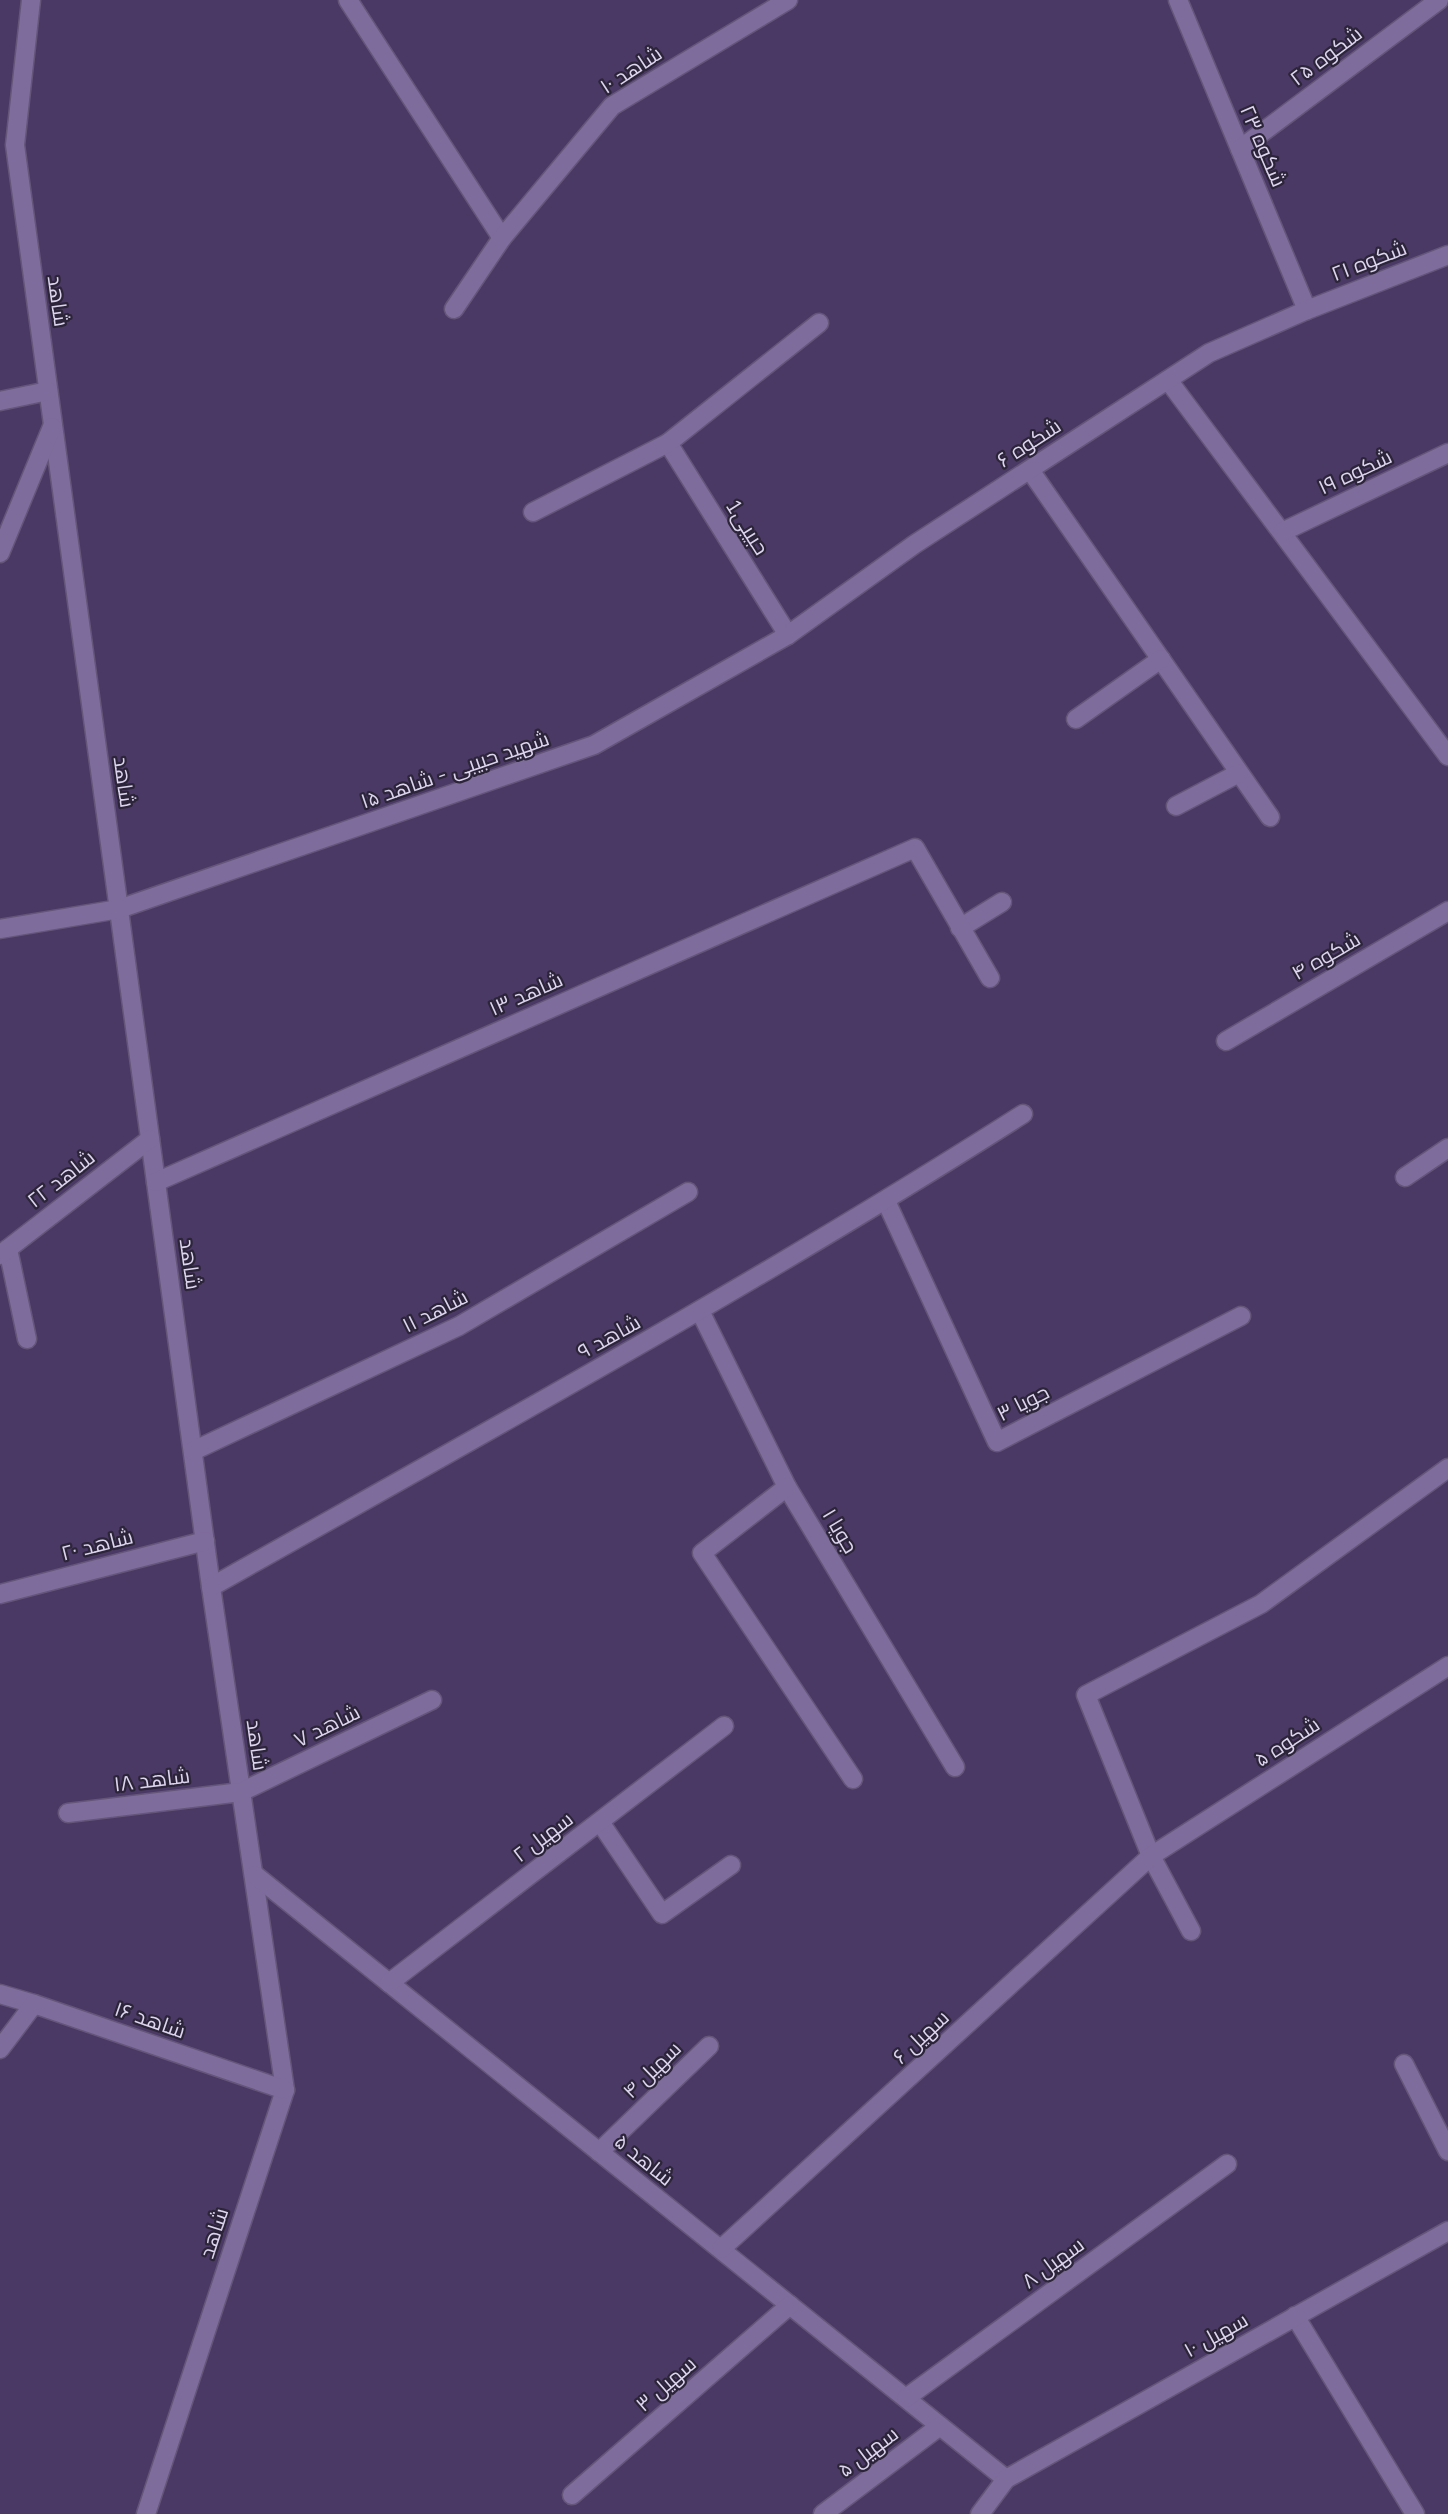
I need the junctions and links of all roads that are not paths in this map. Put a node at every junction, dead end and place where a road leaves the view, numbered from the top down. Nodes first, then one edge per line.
1 (31, 0) edge
2 (348, 0) edge
3 (788, 0) edge
4 (1178, 0) edge
5 (1439, 0) edge
6 (7, 146) edge
7 (1240, 149) junction
8 (502, 238) junction
9 (1448, 255) edge
10 (454, 309) dead end
11 (1307, 310) junction
12 (819, 323) dead end
13 (1168, 380) junction
14 (48, 391) junction
15 (0, 401) edge
16 (52, 425) junction
17 (668, 443) junction
18 (1448, 453) edge
19 (1030, 470) junction
20 (533, 512) dead end
21 (1282, 532) junction
22 (0, 553) edge
23 (788, 635) junction
24 (1161, 659) junction
25 (1076, 719) dead end
26 (1445, 746) edge
27 (1239, 772) junction
28 (1176, 806) dead end
29 (1270, 817) dead end
30 (1002, 902) dead end
31 (119, 909) junction
32 (1448, 910) edge
33 (960, 928) junction
34 (0, 929) edge
35 (990, 978) dead end
36 (1226, 1041) dead end
37 (1023, 1114) dead end
38 (150, 1139) junction
39 (1448, 1148) edge
40 (1405, 1177) dead end
41 (156, 1182) junction
42 (687, 1192) dead end
43 (886, 1201) junction
44 (4, 1252) edge
45 (700, 1311) junction
46 (1241, 1316) dead end
47 (27, 1339) dead end
48 (193, 1451) junction
49 (1448, 1467) edge
50 (788, 1487) junction
51 (205, 1541) junction
52 (211, 1587) junction
53 (0, 1594) edge
54 (1448, 1666) edge
55 (432, 1700) dead end
56 (724, 1726) dead end
57 (954, 1767) dead end
58 (853, 1779) dead end
59 (241, 1792) junction
60 (68, 1813) dead end
61 (600, 1822) junction
62 (1151, 1856) junction
63 (731, 1865) dead end
64 (255, 1875) junction
65 (1191, 1931) dead end
66 (389, 1983) junction
67 (0, 1994) edge
68 (34, 2004) junction
69 (709, 2046) dead end
70 (0, 2049) edge
71 (1404, 2064) dead end
72 (285, 2090) junction
73 (1448, 2151) edge
74 (599, 2152) junction
75 (1227, 2164) dead end
76 (1448, 2231) edge
77 (721, 2249) junction
78 (790, 2306) junction
79 (1295, 2316) junction
80 (906, 2398) junction
81 (940, 2426) junction
82 (1006, 2479) junction
83 (572, 2496) dead end
84 (146, 2514) edge
85 (823, 2514) edge
86 (980, 2514) edge
87 (1415, 2514) edge

1 - 6 street, شاهد
2 - 8 street
3 - 8 street, شاهد ۱۰
4 - 7 street, شکوه ۲۳
5 - 7 street, شکوه ۲۵
6 - 14 street, شاهد
7 - 11 street, شکوه ۲۳
8 - 10 street, شاهد ۱۰
9 - 11 street, شکوه ۲۱
11 - 13 street, شکوه ۶
12 - 17 street
13 - 19 street, شکوه ۶
13 - 21 street
14 - 15 street
14 - 16 street, شاهد
16 - 22 street
16 - 31 street, شاهد
17 - 20 street
17 - 23 street, حبیبی1
18 - 21 street, شکوه ۱۹
19 - 23 street, شکوه ۶
19 - 24 street
21 - 26 street
23 - 31 street, شهید حبیبی - شاهد ۱۵
24 - 25 street
24 - 27 street
27 - 28 street
27 - 29 street
30 - 33 street
31 - 34 street, شهید حبیبی - شاهد ۱۵
31 - 38 street, شاهد
32 - 36 street, شکوه ۴
33 - 35 street
33 - 41 street, شاهد ۱۳
37 - 43 street, شاهد ۹
38 - 41 street, شاهد
38 - 44 street, شاهد ۲۲
39 - 40 street
41 - 48 street, شاهد
42 - 48 street, شاهد ۱۱
43 - 45 street, شاهد ۹
43 - 46 street, جویا ۳
44 - 47 street
45 - 50 street, جویا ۱
45 - 52 street, شاهد ۹
48 - 51 street, شاهد
49 - 62 street
50 - 57 street, جویا ۱
50 - 58 street
51 - 52 street, شاهد
51 - 53 street, شاهد ۲۰
52 - 59 street, شاهد
54 - 62 street, شکوه ۵
55 - 59 street, شاهد ۷
56 - 61 street, سهیل ۲
59 - 60 street, شاهد ۱۸
59 - 64 street, شاهد
61 - 63 street
61 - 66 street, سهیل ۲
62 - 65 street
62 - 77 street, سهیل ۶
64 - 66 street, شاهد ۵
64 - 72 street, شاهد
66 - 74 street, شاهد ۵
67 - 68 street, شاهد ۱۶
68 - 70 street
68 - 72 street, شاهد ۱۶
69 - 74 street, سهیل ۴
71 - 73 street
72 - 84 street, شاهد
74 - 77 street, شاهد ۵
75 - 80 street, سهیل ۸
76 - 79 street, سهیل ۱۰
77 - 78 street, شاهد ۵
78 - 80 street, شاهد ۵
78 - 83 street, سهیل ۳
79 - 82 street, سهیل ۱۰
79 - 87 street
80 - 81 street, شاهد ۵
81 - 82 street, شاهد ۵
81 - 85 street, سهیل ۵
82 - 86 street

